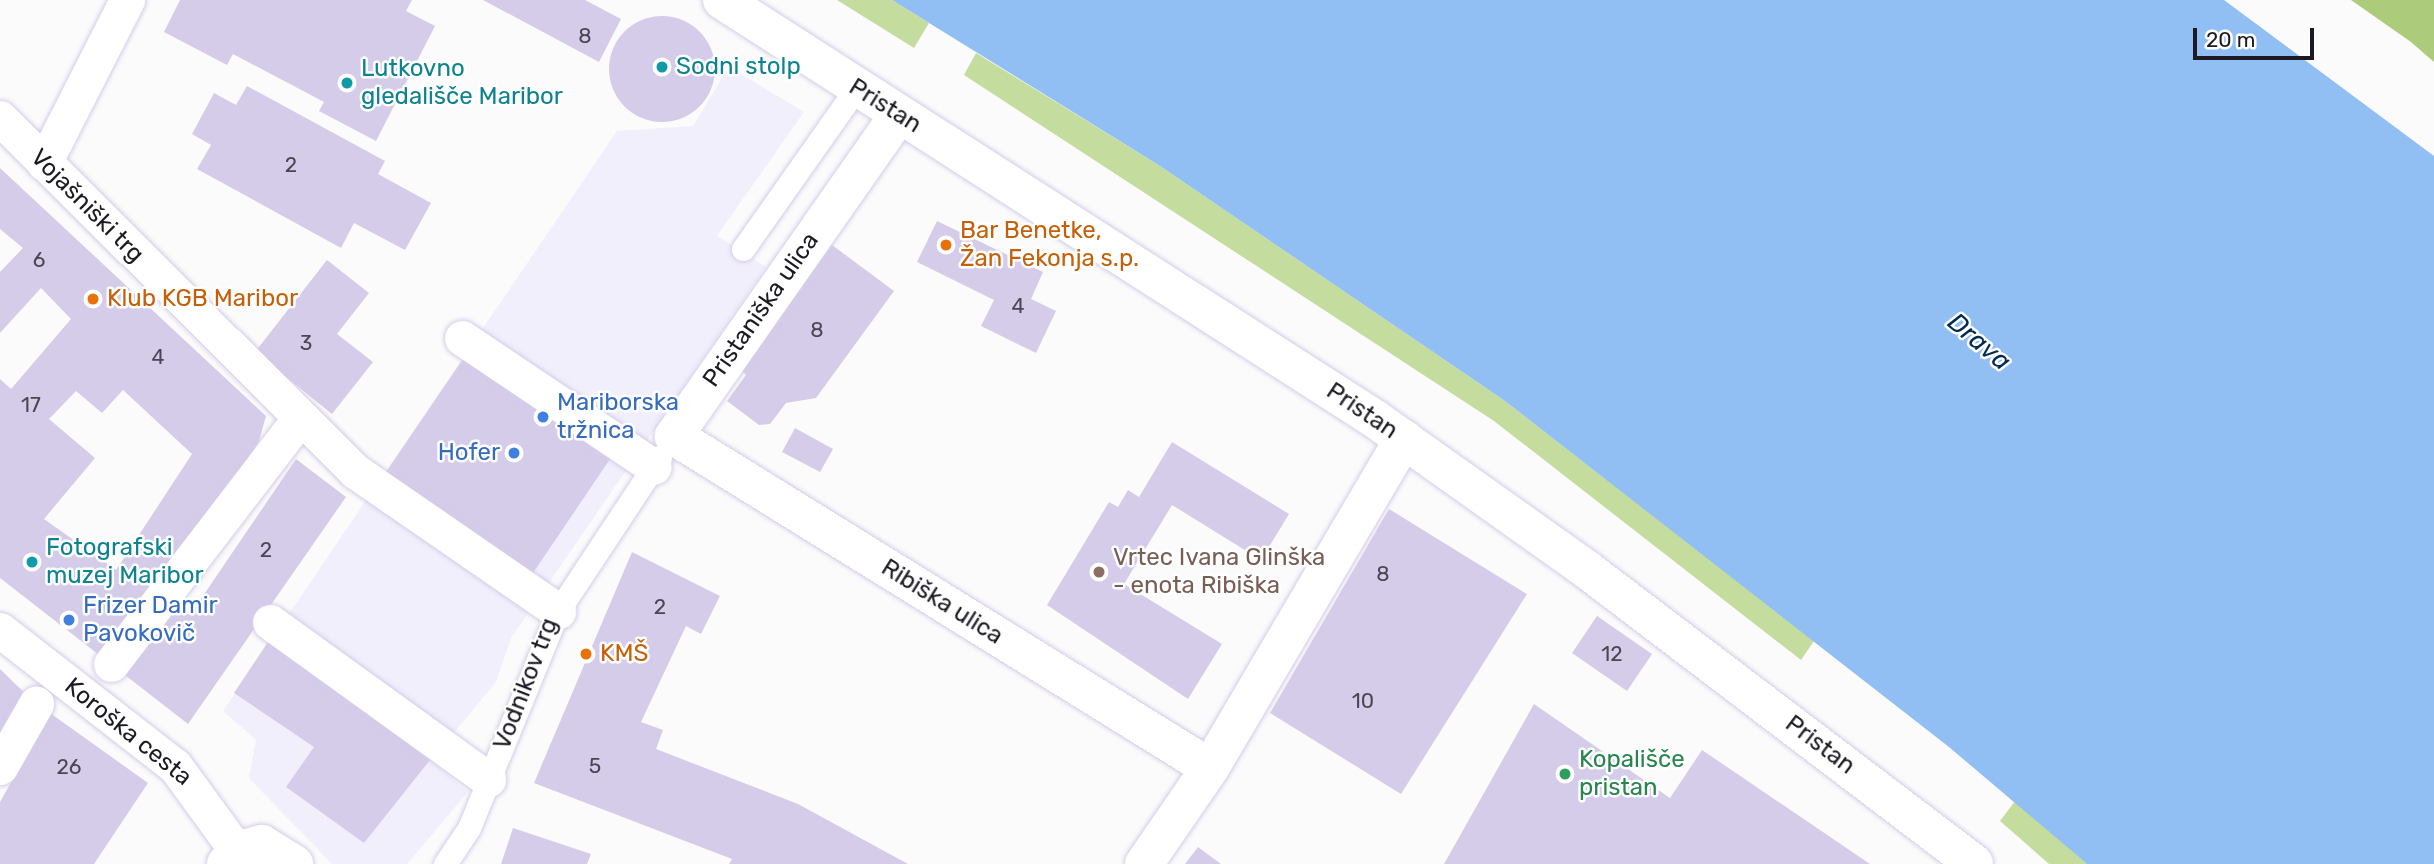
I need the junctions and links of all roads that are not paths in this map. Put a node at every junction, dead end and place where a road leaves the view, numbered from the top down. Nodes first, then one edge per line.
1 (127, 0) edge
2 (722, 0) edge
3 (855, 90) junction
4 (898, 116) junction
5 (0, 117) edge
6 (44, 163) junction
7 (743, 249) dead end
8 (461, 338) dead end
9 (298, 420) junction
10 (1404, 439) junction
11 (664, 451) junction
12 (355, 471) joint
13 (558, 611) junction
14 (270, 622) dead end
15 (0, 630) edge
16 (111, 664) dead end
17 (36, 704) dead end
18 (0, 766) edge
19 (1210, 768) junction
20 (488, 779) junction
21 (232, 858) edge
22 (294, 864) edge
23 (445, 864) edge
24 (1144, 864) edge
25 (1974, 864) edge

1 - 6 street
2 - 3 street, Pristan
3 - 4 street, Pristan
3 - 7 lane
4 - 10 street, Pristan
4 - 11 street, Pristaniška ulica
5 - 6 street, Vojašniški trg
6 - 9 street, Vojašniški trg
8 - 11 street
9 - 12 street, Vojašniški trg
9 - 16 street
10 - 19 street
10 - 25 street, Pristan
11 - 13 lane, Pristaniška ulica
11 - 19 street, Ribiška ulica
12 - 13 street, Vodnikov trg
13 - 20 lane, Vodnikov trg
14 - 20 street
15 - 21 street, Koroška cesta
17 - 18 street
19 - 24 street
20 - 23 lane, Vodnikov trg
21 - 22 street

